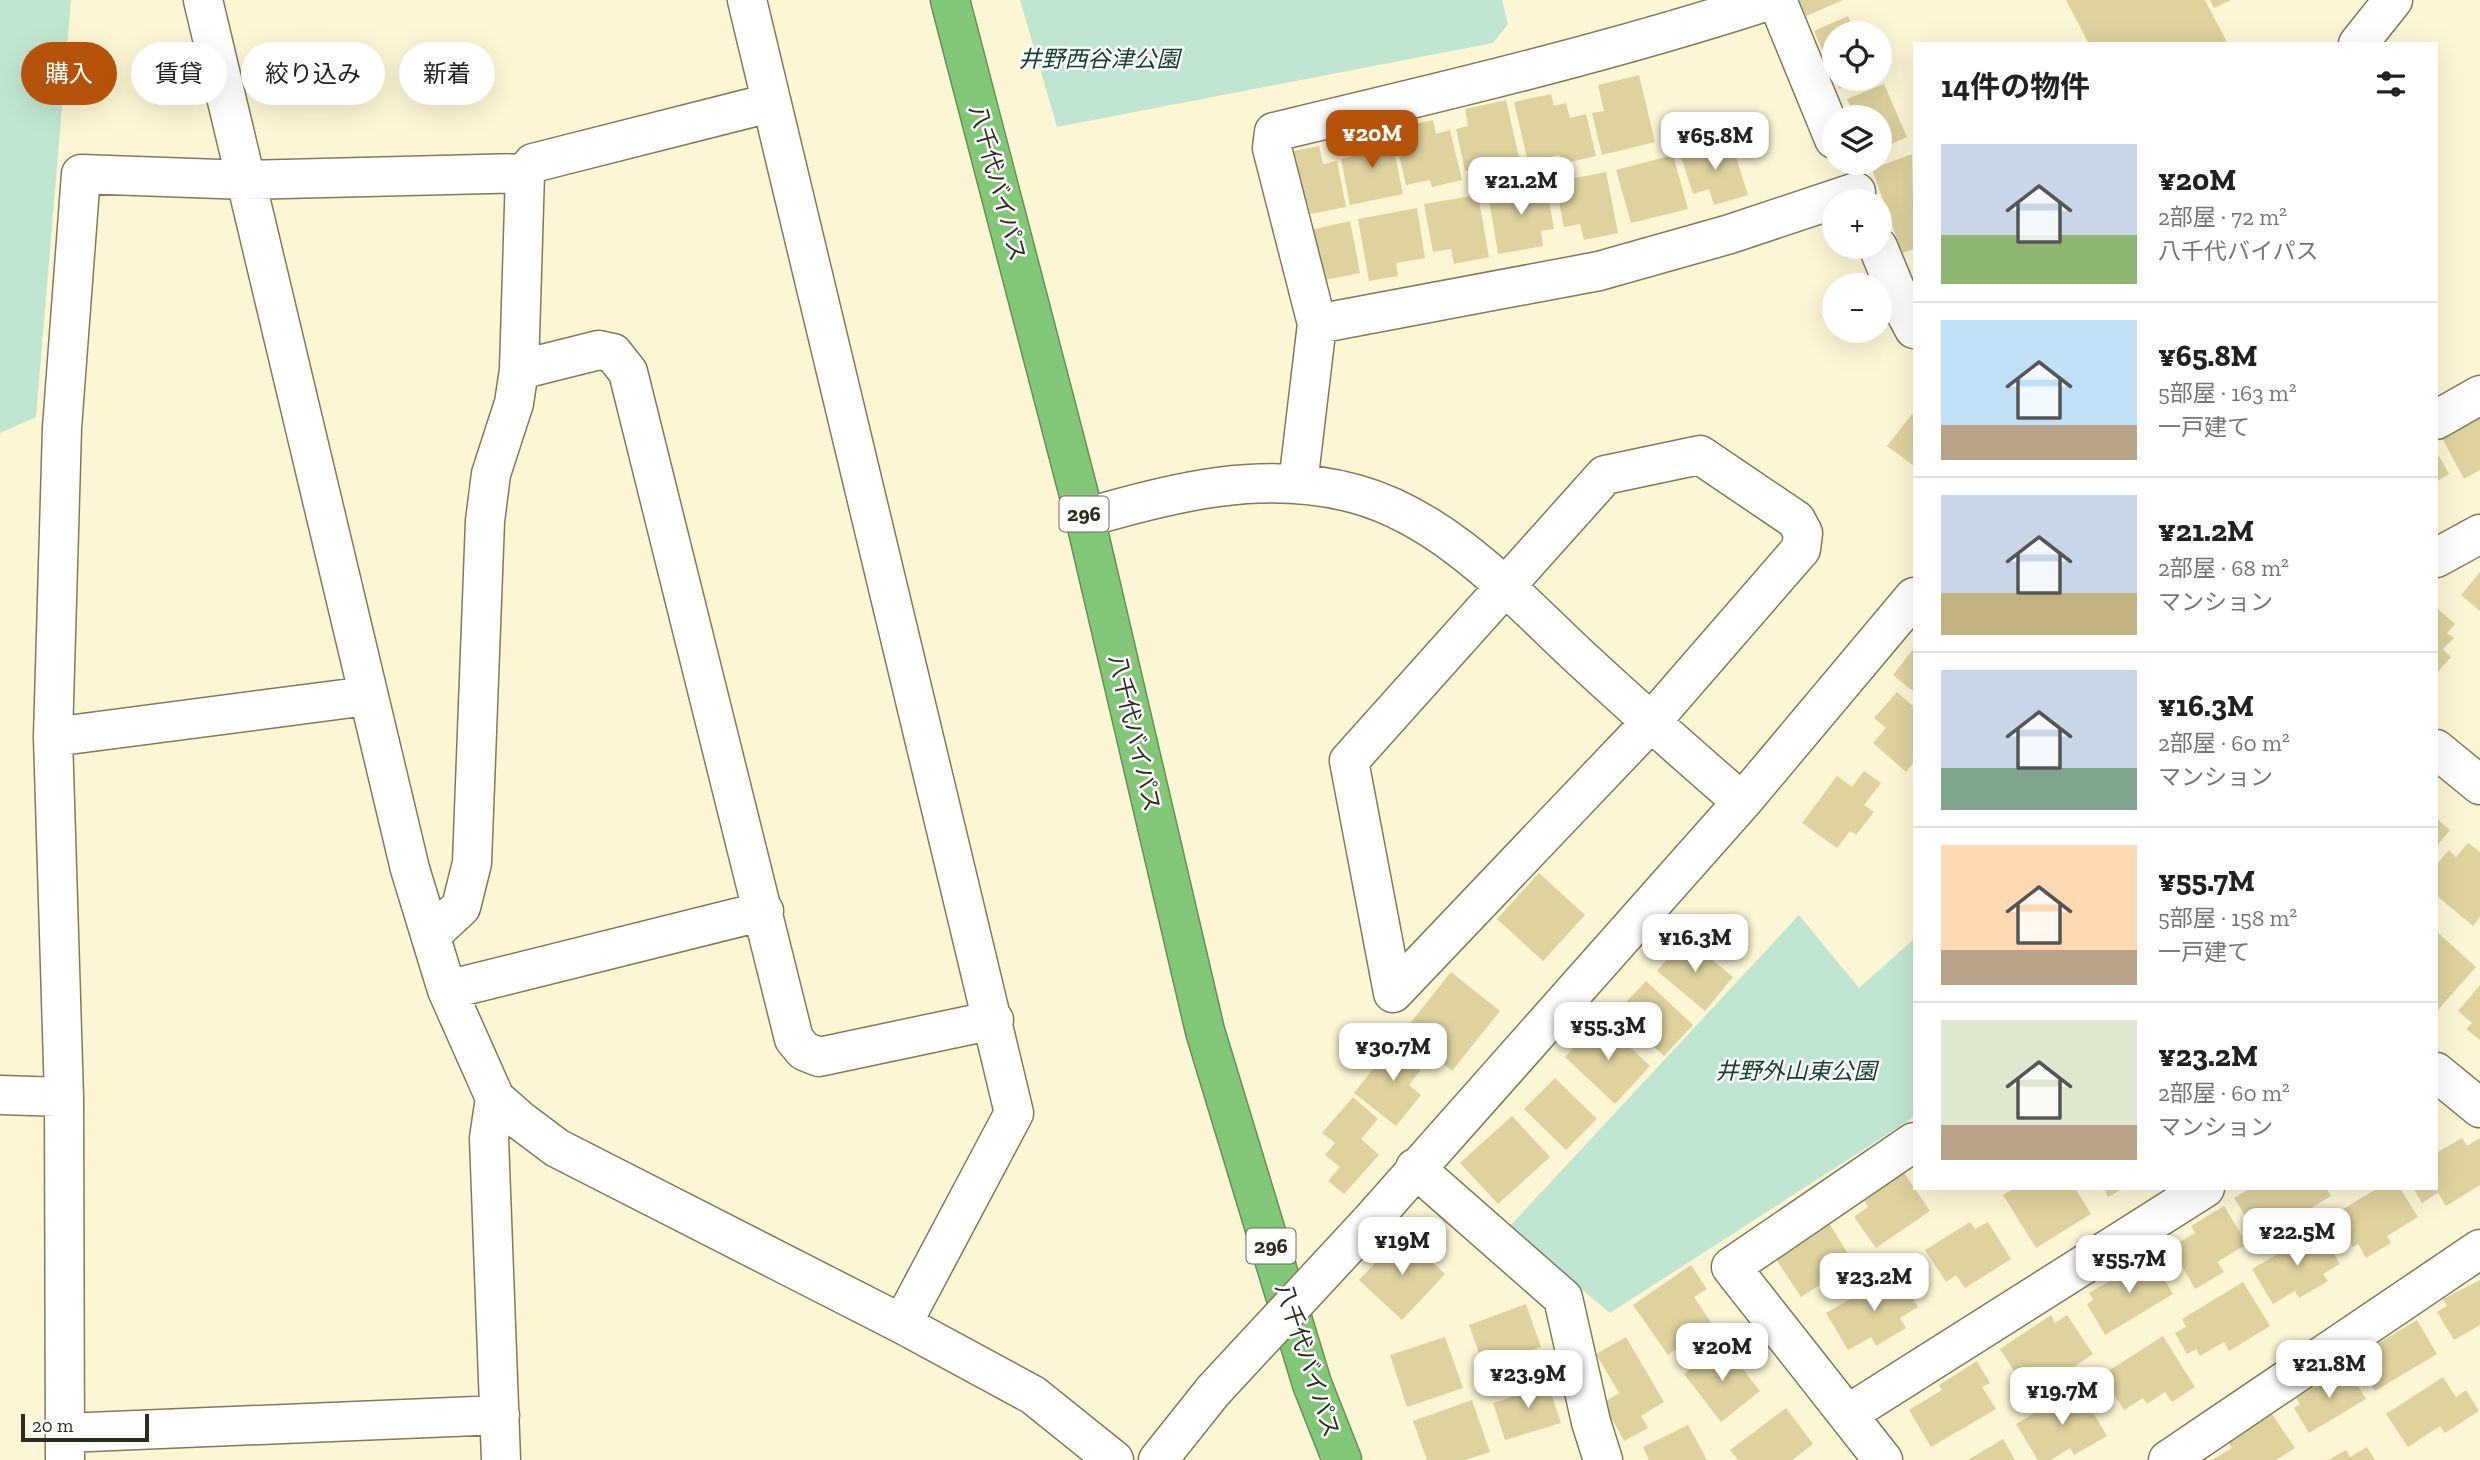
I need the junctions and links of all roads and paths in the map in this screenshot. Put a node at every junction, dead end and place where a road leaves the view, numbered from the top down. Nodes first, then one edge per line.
1 (203, 0) edge
2 (747, 0) edge
3 (950, 0) edge
4 (1771, 0) edge
5 (1777, 0) edge
6 (2393, 0) edge
7 (2360, 42) edge
8 (770, 103) junction
9 (1822, 110) edge
10 (524, 173) junction
11 (247, 180) junction
12 (1853, 185) edge
13 (1883, 259) edge
14 (1317, 324) junction
15 (1913, 327) edge
16 (519, 370) junction
17 (2480, 395) edge
18 (2438, 419) edge
19 (1298, 484) junction
20 (1085, 518) junction
21 (2480, 534) edge
22 (2438, 557) edge
23 (1504, 588) junction
24 (1913, 598) edge
25 (367, 696) junction
26 (1650, 723) junction
27 (52, 737) junction
28 (2438, 751) edge
29 (2480, 785) edge
30 (1742, 802) junction
31 (764, 911) junction
32 (431, 935) junction
33 (447, 990) junction
34 (994, 1020) junction
35 (2438, 1074) edge
36 (0, 1095) edge
37 (64, 1097) junction
38 (495, 1098) junction
39 (2480, 1108) edge
40 (1913, 1143) edge
41 (1415, 1168) junction
42 (2202, 1190) edge
43 (2480, 1250) edge
44 (901, 1324) junction
45 (1848, 1414) junction
46 (500, 1415) junction
47 (65, 1446) edge
48 (501, 1460) edge
49 (1114, 1460) edge
50 (1158, 1460) edge
51 (1342, 1460) edge
52 (1603, 1460) edge
53 (1882, 1460) edge
54 (2168, 1460) edge

1 - 11 street
2 - 8 street
3 - 20 highway, 八千代バイパス / 296
4 - 14 street
5 - 9 street
6 - 7 street
8 - 10 street
8 - 34 street
10 - 11 street
10 - 16 street
11 - 25 street
11 - 27 street
12 - 14 street
13 - 15 street
14 - 19 street
16 - 31 street
16 - 32 street
17 - 18 street
19 - 20 street
19 - 23 street
20 - 51 highway, 八千代バイパス / 296
21 - 22 street
23 - 26 street
23 - 26 street
23 - 26 street
24 - 30 street
25 - 27 street
25 - 32 street
26 - 30 street
27 - 37 street
28 - 29 street
30 - 41 street
31 - 33 street
31 - 34 street
32 - 33 street
33 - 38 street
34 - 44 street
35 - 39 street
36 - 37 street
37 - 47 street
38 - 44 street
38 - 46 street
40 - 45 street
41 - 50 street, bridge
41 - 52 street
42 - 45 street
43 - 54 street
44 - 49 street
45 - 53 street
46 - 47 street
46 - 48 street

